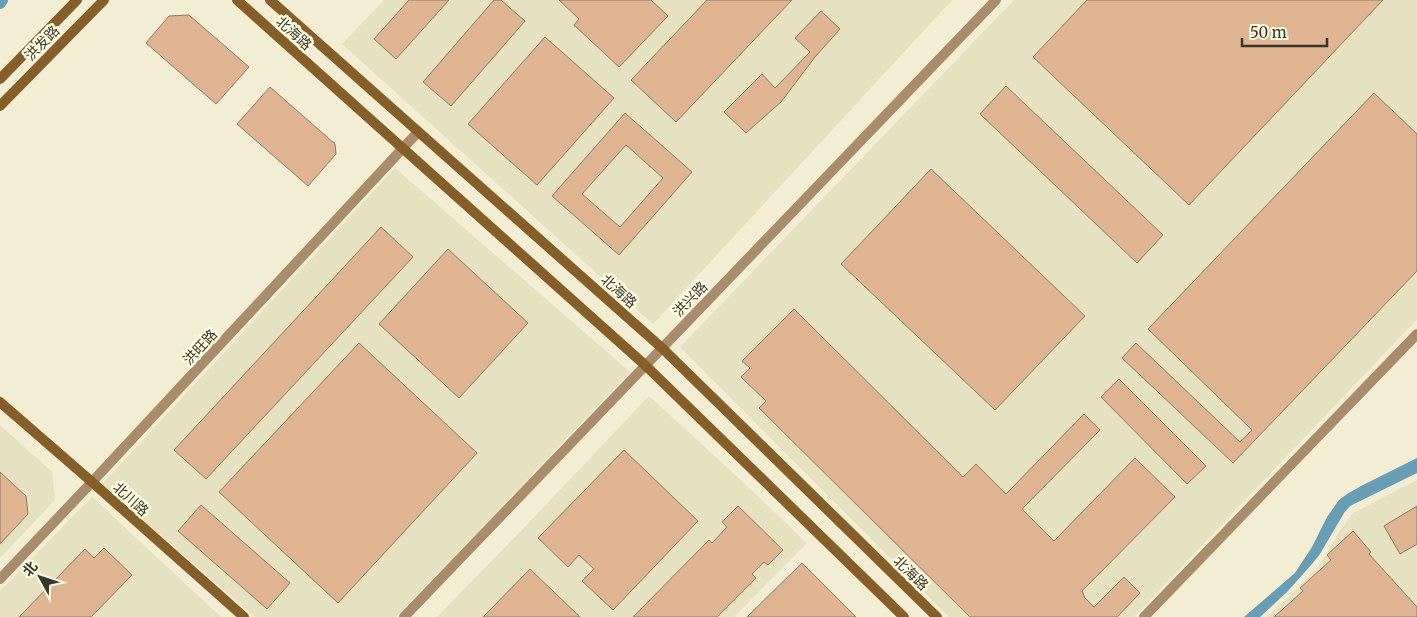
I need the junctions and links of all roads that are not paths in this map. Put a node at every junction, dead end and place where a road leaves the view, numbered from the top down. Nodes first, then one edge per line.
1 (77, 0) edge
2 (104, 0) edge
3 (238, 0) edge
4 (270, 0) edge
5 (996, 0) edge
6 (0, 79) edge
7 (0, 106) edge
8 (418, 132) junction
9 (403, 148) junction
10 (1417, 334) edge
11 (662, 348) junction
12 (645, 365) junction
13 (0, 402) edge
14 (92, 482) junction
15 (0, 579) edge
16 (244, 617) edge
17 (404, 617) edge
18 (904, 617) edge
19 (937, 617) edge
20 (1144, 617) edge

1 - 6 street, 洪发路
2 - 7 street, 洪发路
3 - 9 street, 北海路
4 - 8 street, 北海路
5 - 11 street, 洪兴路
8 - 9 street, 洪旺路
8 - 11 street, 北海路
9 - 12 street, 北海路
9 - 14 street, 洪旺路
10 - 20 street
11 - 12 street, 洪兴路
11 - 19 street, 北海路
12 - 17 street, 洪兴路
12 - 18 street, 北海路
13 - 14 street, 北川路
14 - 15 street, 洪旺路
14 - 16 street, 北川路

